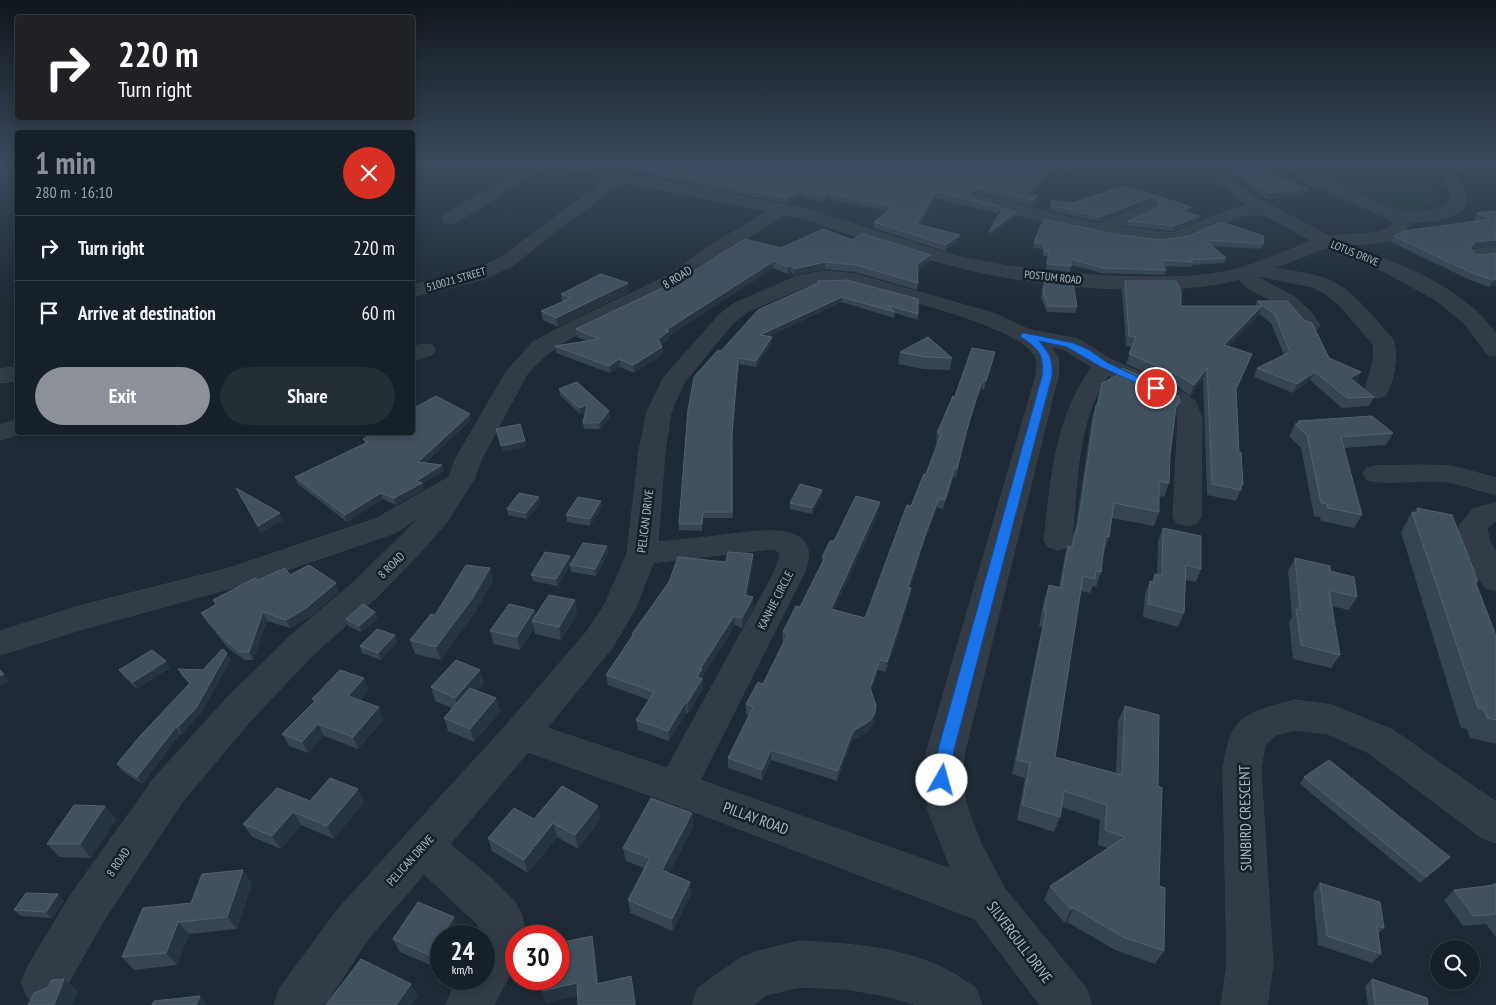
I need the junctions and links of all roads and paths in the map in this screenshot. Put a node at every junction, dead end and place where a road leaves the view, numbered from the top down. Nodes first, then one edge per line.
1 (465, 210) edge
2 (574, 210) edge
3 (782, 210) edge
4 (786, 210) edge
5 (1025, 210) edge
6 (1148, 210) edge
7 (1267, 210) joint
8 (1382, 210) edge
9 (1450, 210) edge
10 (1398, 217) junction
11 (450, 219) dead end
12 (1100, 228) junction
13 (1326, 242) junction
14 (1496, 252) edge
15 (1478, 254) edge
16 (1247, 271) junction
17 (1264, 289) junction
18 (415, 290) edge
19 (1246, 298) dead end
20 (1310, 325) edge
21 (1024, 336) junction
22 (1496, 350) edge
23 (1104, 365) junction
24 (15, 374) edge
25 (0, 376) edge
26 (1378, 391) dead end
27 (15, 428) edge
28 (0, 433) edge
29 (1376, 474) dead end
30 (461, 479) junction
31 (1496, 487) edge
32 (1496, 512) edge
33 (1187, 517) dead end
34 (1058, 540) dead end
35 (642, 554) junction
36 (1496, 580) edge
37 (0, 643) edge
38 (521, 734) junction
39 (676, 788) junction
40 (1496, 825) edge
41 (422, 847) junction
42 (990, 904) junction
43 (495, 958) edge
44 (44, 982) dead end
45 (477, 990) edge
46 (297, 1005) edge
47 (468, 1005) edge
48 (715, 1005) edge
49 (959, 1005) edge
50 (1069, 1005) edge
51 (1244, 1005) edge

1 - 11 street
2 - 18 street, 510021 STREET
3 - 30 street, 8 ROAD
4 - 16 street, POSTUM ROAD
5 - 12 street
6 - 12 street
7 - 12 street
7 - 13 street, LOTUS DRIVE
8 - 10 street
9 - 10 street
10 - 13 street, POSTUM ROAD
13 - 16 street, POSTUM ROAD
13 - 22 street, LOTUS DRIVE
14 - 15 street
16 - 17 street
16 - 26 street
17 - 19 street
17 - 20 street
21 - 23 street
21 - 35 street, PELICAN DRIVE
21 - 42 street, SILVERGULL DRIVE
23 - 33 street
23 - 34 street
24 - 25 street
27 - 28 street
29 - 31 street
30 - 37 street
30 - 44 street, 8 ROAD
32 - 36 street
35 - 38 street, PELICAN DRIVE
35 - 39 street, KANHIE CIRCLE
38 - 39 street, PILLAY ROAD
38 - 41 street, PELICAN DRIVE
39 - 42 street, PILLAY ROAD
40 - 51 street, SUNBIRD CRESCENT
41 - 43 street
41 - 46 street, PELICAN DRIVE
42 - 50 street, SILVERGULL DRIVE
45 - 47 street
48 - 49 street

